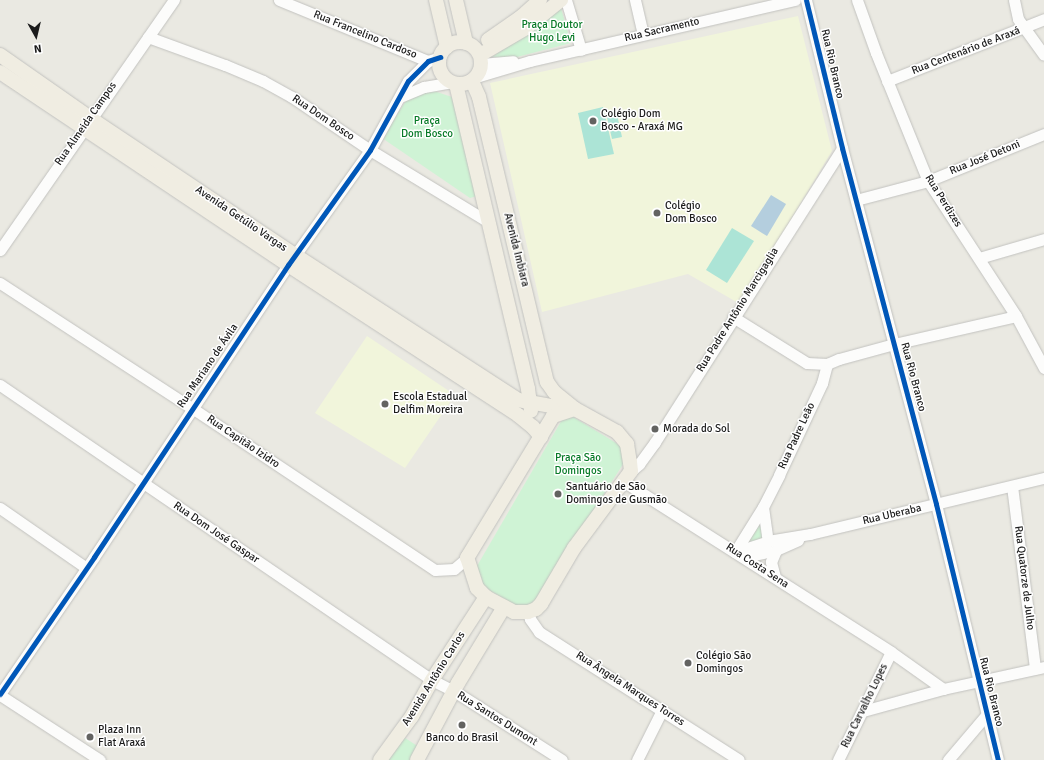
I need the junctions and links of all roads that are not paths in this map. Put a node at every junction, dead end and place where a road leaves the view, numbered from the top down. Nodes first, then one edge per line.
1 (174, 0) edge
2 (279, 0) edge
3 (436, 0) edge
4 (456, 0) edge
5 (540, 0) edge
6 (561, 0) edge
7 (566, 0) edge
8 (635, 0) edge
9 (795, 0) edge
10 (806, 0) edge
11 (858, 0) edge
12 (1014, 0) edge
13 (1044, 20) edge
14 (523, 23) junction
15 (1024, 28) junction
16 (643, 34) junction
17 (148, 37) junction
18 (581, 50) junction
19 (0, 55) edge
20 (439, 55) junction
21 (1044, 55) edge
22 (475, 61) junction
23 (0, 72) edge
24 (887, 81) junction
25 (454, 83) junction
26 (400, 97) junction
27 (87, 123) junction
28 (1044, 134) edge
29 (842, 148) junction
30 (370, 150) junction
31 (928, 181) junction
32 (856, 200) junction
33 (487, 221) junction
34 (1044, 238) edge
35 (0, 250) edge
36 (979, 258) junction
37 (291, 260) junction
38 (0, 283) edge
39 (1016, 316) junction
40 (734, 317) junction
41 (534, 322) junction
42 (512, 327) junction
43 (894, 344) junction
44 (827, 364) junction
45 (1044, 368) edge
46 (0, 385) edge
47 (530, 404) junction
48 (192, 408) junction
49 (575, 409) junction
50 (537, 432) junction
51 (627, 476) junction
52 (1044, 478) edge
53 (143, 484) junction
54 (1012, 486) junction
55 (936, 504) junction
56 (763, 507) junction
57 (0, 508) edge
58 (810, 534) junction
59 (768, 541) junction
60 (776, 550) junction
61 (740, 554) junction
62 (467, 558) junction
63 (86, 567) junction
64 (775, 577) junction
65 (486, 597) junction
66 (504, 607) junction
67 (528, 612) junction
68 (891, 652) junction
69 (1040, 668) edge
70 (432, 680) junction
71 (978, 682) junction
72 (943, 689) junction
73 (454, 691) junction
74 (0, 695) edge
75 (662, 710) junction
76 (863, 711) junction
77 (987, 714) junction
78 (100, 760) edge
79 (380, 760) edge
80 (417, 760) edge
81 (562, 760) edge
82 (637, 760) edge
83 (740, 760) edge
84 (838, 760) edge
85 (948, 760) edge
86 (998, 760) edge

1 - 17 street, Rua Almeida Campos
2 - 20 street, Rua Francelino Cardoso
3 - 20 main road
4 - 22 main road, Avenida Imbiara
5 - 14 main road
6 - 14 main road
7 - 18 street
8 - 16 street
9 - 16 street, Rua Sacramento
10 - 29 street, Rua Rio Branco
11 - 24 street, Rua Perdizes
12 - 15 street
13 - 15 street, Rua Centenário de Araxá
14 - 22 main road
15 - 21 street
15 - 24 street, Rua Centenário de Araxá
16 - 18 street, Rua Sacramento
17 - 27 street, Rua Almeida Campos
17 - 30 street, Rua Dom Bosco
18 - 22 street, Rua Sacramento
19 - 27 main road, Avenida Getúlio Vargas
20 - 22 main road
20 - 25 main road
20 - 26 street, Rua Mariano de Ávila
22 - 25 main road
22 - 41 main road, Avenida Imbiara
23 - 27 main road, Avenida Getúlio Vargas
24 - 31 street, Rua Perdizes
25 - 26 street
25 - 33 main road, Avenida Imbiara
26 - 30 street, Rua Mariano de Ávila
27 - 35 street, Rua Almeida Campos
27 - 37 main road, Avenida Getúlio Vargas
28 - 31 street, Rua José Detoni
29 - 32 street, Rua Rio Branco
29 - 40 street, Rua Padre Antônio Marcigaglia
30 - 33 street, Rua Dom Bosco
30 - 37 street, Rua Mariano de Ávila
31 - 32 street, Rua José Detoni
31 - 36 street, Rua Perdizes
32 - 43 street, Rua Rio Branco
33 - 42 main road, Avenida Imbiara
34 - 36 street
36 - 39 street, Rua Perdizes
37 - 47 main road, Avenida Getúlio Vargas
37 - 48 street, Rua Mariano de Ávila
37 - 50 main road, Avenida Getúlio Vargas
38 - 48 street, Rua Capitão Izidro
39 - 43 street
39 - 45 street, Rua Perdizes
40 - 44 street
40 - 51 street, Rua Padre Antônio Marcigaglia
41 - 42 main road
41 - 49 main road, Avenida Imbiara
42 - 47 main road, Avenida Imbiara
43 - 44 street
43 - 55 street, Rua Rio Branco
44 - 56 street, Rua Padre Leão
46 - 53 street, Rua Dom José Gaspar
47 - 49 main road, Avenida Getúlio Vargas
47 - 50 main road
48 - 53 street, Rua Mariano de Ávila
48 - 62 street, Rua Capitão Izidro
49 - 50 main road
49 - 51 main road
50 - 62 main road
51 - 61 street, Rua Costa Sena
51 - 67 main road
52 - 54 street, Rua Uberaba
53 - 63 street, Rua Mariano de Ávila
53 - 70 street, Rua Dom José Gaspar
54 - 55 street, Rua Uberaba
54 - 69 street, Rua Quatorze de Julho
55 - 58 street, Rua Uberaba
55 - 71 street, Rua Rio Branco
56 - 59 street
56 - 61 street, Rua Padre Leão
57 - 63 street
58 - 59 street, Rua Uberaba
58 - 60 street, Rua Uberaba
59 - 61 street, Rua Uberaba
60 - 61 street, Rua Uberaba
60 - 64 street
61 - 64 street, Rua Costa Sena
62 - 65 main road
63 - 74 street, Rua Mariano de Ávila
64 - 68 street, Rua Costa Sena
65 - 66 main road
65 - 70 main road, Avenida Antônio Carlos
66 - 67 main road
66 - 73 main road, Avenida Antônio Carlos
67 - 75 street, Rua Ângela Marques Torres
68 - 72 street, Rua Costa Sena
68 - 76 street, Rua Carvalho Lopes
69 - 71 street
70 - 73 street, Rua Santos Dumont
70 - 79 main road, Avenida Antônio Carlos
71 - 72 street
71 - 77 street, Rua Rio Branco
72 - 76 street
73 - 80 main road, Avenida Antônio Carlos
73 - 81 street, Rua Santos Dumont
74 - 78 street
75 - 82 street
75 - 83 street, Rua Ângela Marques Torres
76 - 84 street, Rua Carvalho Lopes
77 - 85 street
77 - 86 street, Rua Rio Branco

